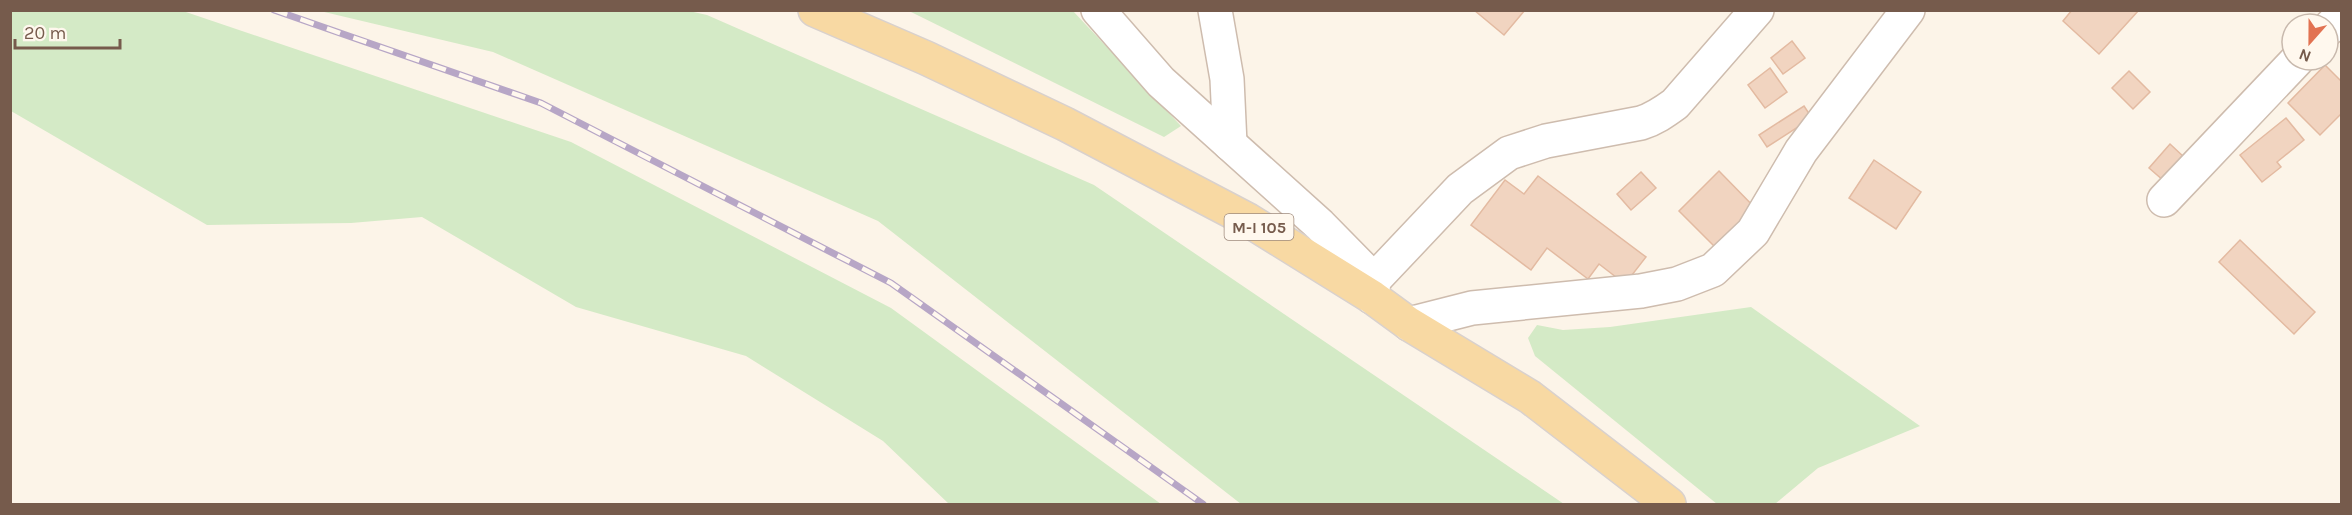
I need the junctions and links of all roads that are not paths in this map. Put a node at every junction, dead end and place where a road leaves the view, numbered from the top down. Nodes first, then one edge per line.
1 (815, 10) edge
2 (1098, 10) edge
3 (1215, 10) edge
4 (1757, 10) edge
5 (1908, 10) edge
6 (2286, 72) edge
7 (1230, 144) junction
8 (2164, 200) dead end
9 (1373, 289) junction
10 (1409, 324) junction
11 (1669, 504) edge

1 - 9 main road, M-I 105
2 - 7 street
3 - 7 street
4 - 9 street
5 - 10 street
6 - 8 street
7 - 9 street
9 - 10 main road, M-I 105
10 - 11 main road, M-I 105

